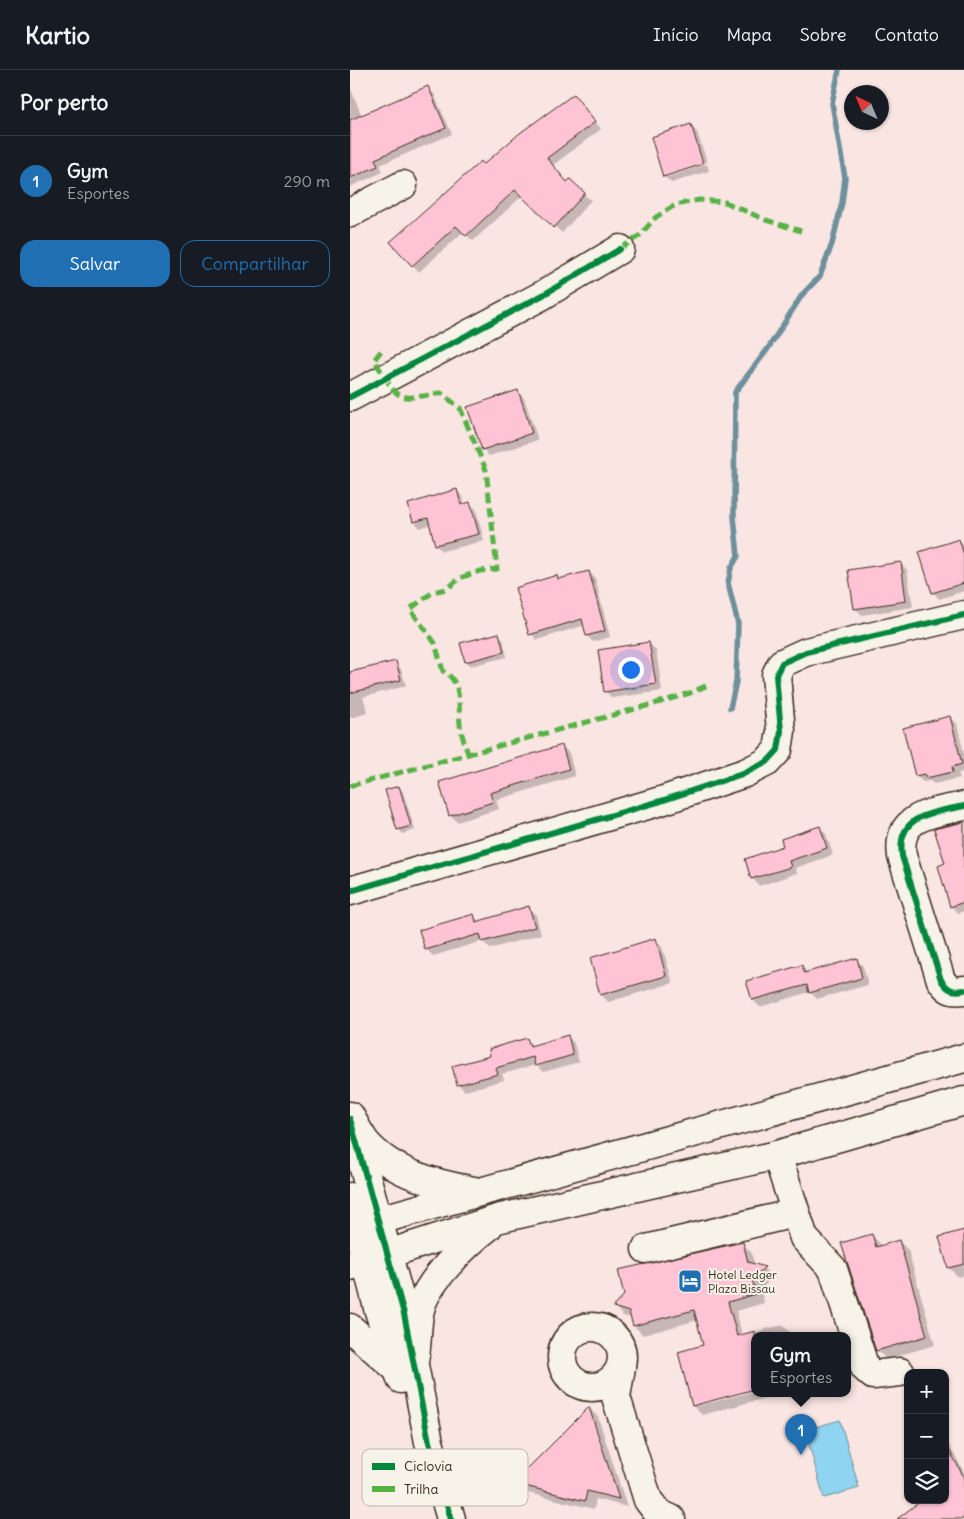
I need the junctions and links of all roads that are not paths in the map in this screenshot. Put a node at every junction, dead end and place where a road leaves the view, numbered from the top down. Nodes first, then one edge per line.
1 (403, 185) dead end
2 (350, 213) edge
3 (620, 249) dead end
4 (350, 397) edge
5 (964, 616) edge
6 (964, 806) edge
7 (350, 891) edge
8 (964, 990) edge
9 (964, 1058) edge
10 (964, 1101) edge
11 (350, 1117) edge
12 (777, 1155) junction
13 (480, 1193) junction
14 (350, 1197) edge
15 (795, 1213) junction
16 (497, 1219) junction
17 (362, 1224) edge
18 (646, 1249) dead end
19 (368, 1260) edge
20 (350, 1328) edge
21 (405, 1366) junction
22 (621, 1367) dead end
23 (900, 1372) dead end
24 (432, 1449) edge
25 (447, 1506) edge
26 (451, 1519) edge
27 (671, 1519) edge

1 - 2 street
3 - 4 street
5 - 7 street
6 - 8 street
9 - 13 street
10 - 12 street
11 - 13 street
11 - 17 street
12 - 15 street
12 - 16 street
13 - 17 street
14 - 17 street
15 - 18 street
15 - 23 street
16 - 19 street
16 - 21 street
17 - 19 street
19 - 21 street
20 - 21 street
21 - 24 street
22 - 27 street
25 - 26 street

